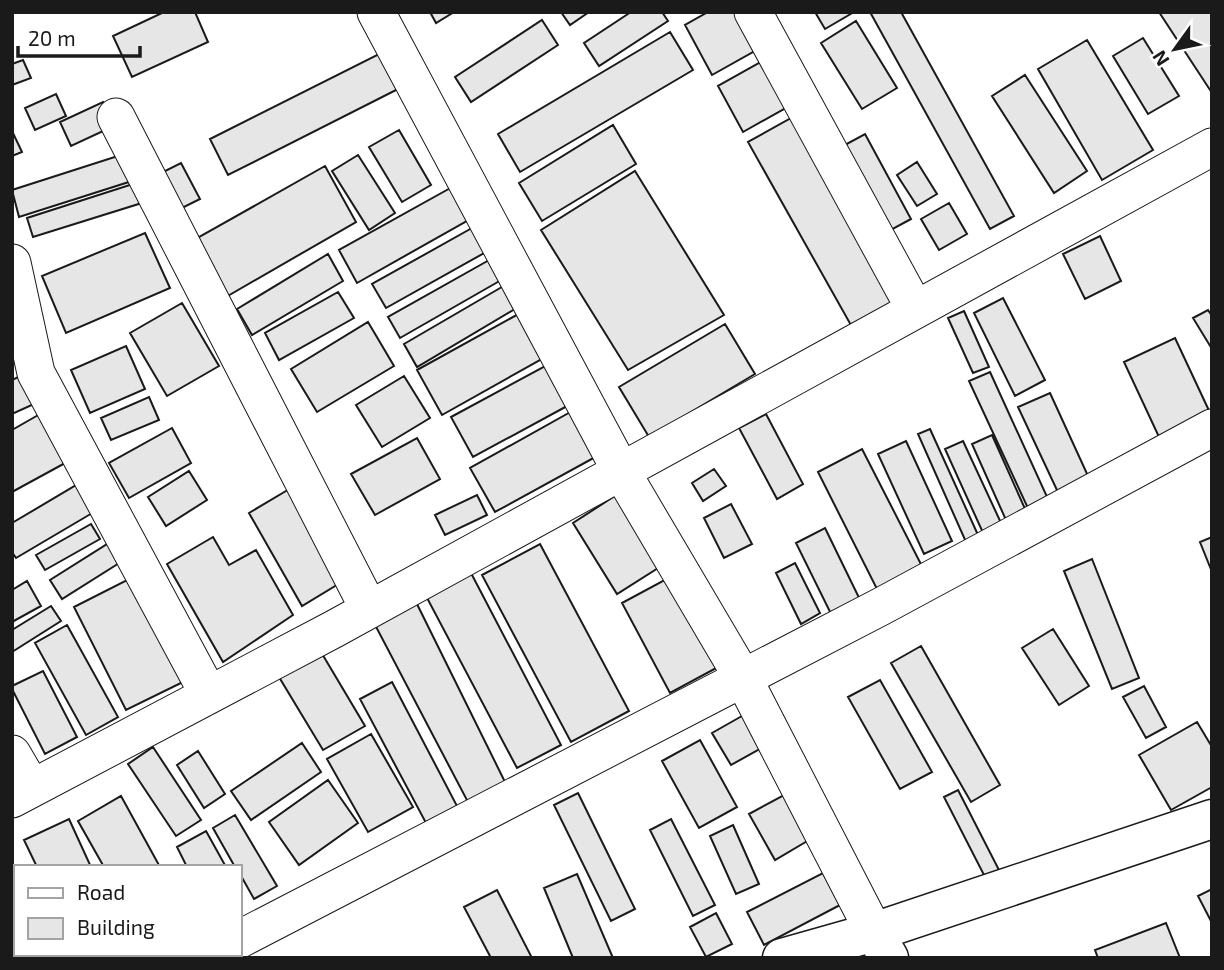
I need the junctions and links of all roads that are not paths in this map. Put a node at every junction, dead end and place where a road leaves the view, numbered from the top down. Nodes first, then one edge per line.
1 (376, 12) edge
2 (753, 12) edge
3 (116, 117) dead end
4 (1212, 146) edge
5 (12, 263) edge
6 (915, 309) junction
7 (1212, 428) edge
8 (621, 471) junction
9 (369, 610) junction
10 (743, 678) junction
11 (209, 695) junction
12 (12, 754) edge
13 (22, 794) edge
14 (1212, 819) edge
15 (242, 938) edge
16 (881, 945) edge
17 (782, 958) edge

1 - 8 street
2 - 6 street
3 - 9 street
4 - 6 street
5 - 11 street
6 - 8 street
7 - 10 street
8 - 9 street
8 - 10 street
9 - 11 street
10 - 15 street
10 - 16 street
11 - 13 street
12 - 13 street
14 - 16 highway
16 - 17 highway

